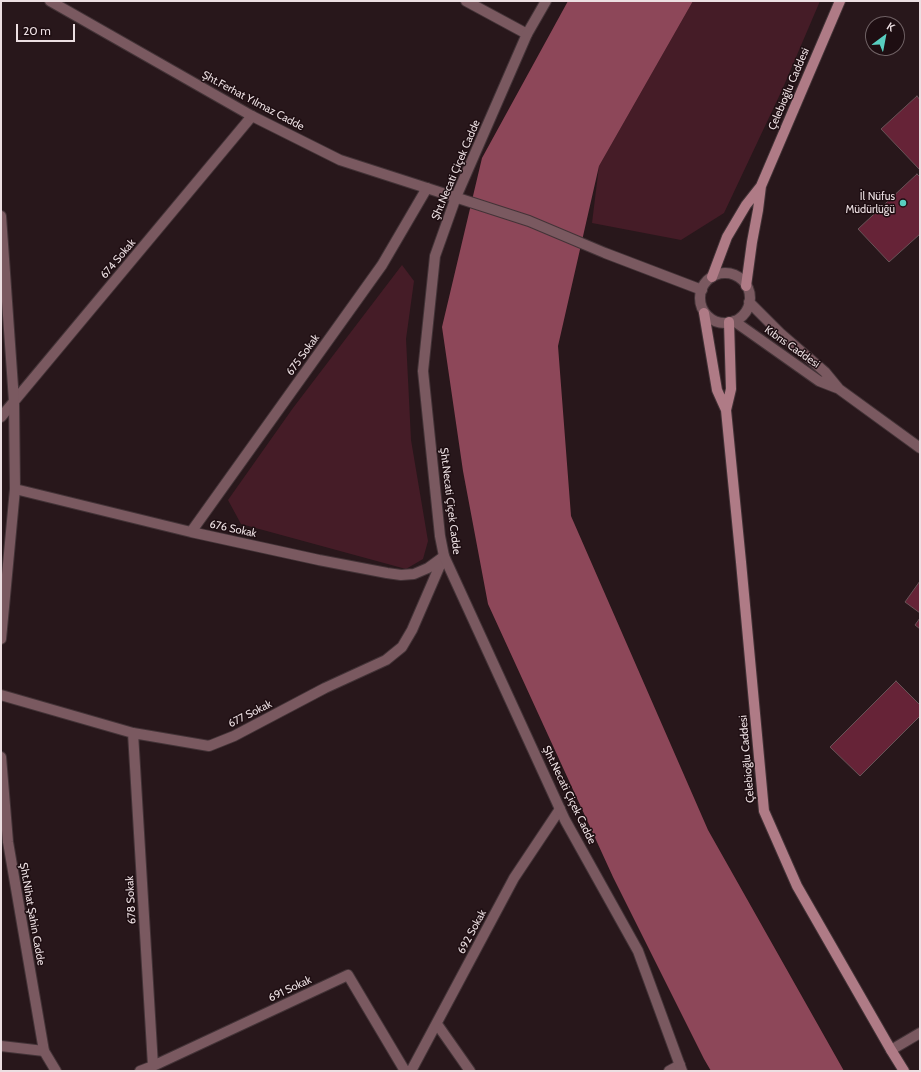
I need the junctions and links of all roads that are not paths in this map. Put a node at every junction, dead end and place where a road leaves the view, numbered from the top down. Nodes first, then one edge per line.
1 (50, 1) edge
2 (466, 1) edge
3 (546, 1) edge
4 (840, 1) edge
5 (528, 34) junction
6 (252, 116) junction
7 (761, 186) junction
8 (427, 188) junction
9 (456, 197) junction
10 (1, 216) edge
11 (712, 277) junction
12 (746, 286) junction
13 (702, 290) junction
14 (749, 302) junction
15 (704, 313) junction
16 (732, 322) junction
17 (839, 389) junction
18 (14, 401) junction
19 (726, 410) junction
20 (1, 417) edge
21 (920, 448) edge
22 (15, 488) junction
23 (190, 532) junction
24 (444, 556) junction
25 (1, 639) edge
26 (1, 695) edge
27 (133, 733) junction
28 (1, 757) edge
29 (560, 809) junction
30 (4, 842) edge
31 (437, 1024) junction
32 (920, 1033) edge
33 (1, 1046) edge
34 (891, 1050) junction
35 (44, 1051) junction
36 (153, 1066) junction
37 (681, 1068) edge
38 (56, 1071) edge
39 (140, 1071) edge
40 (405, 1071) edge
41 (411, 1071) edge
42 (470, 1071) edge
43 (669, 1071) edge
44 (904, 1071) edge

1 - 6 street, Şht.Ferhat Yılmaz Cadde
2 - 5 street
3 - 5 street, Şht.Necati Çiçek Cadde
4 - 7 main road, Çelebioğlu Caddesi
5 - 9 street, Şht.Necati Çiçek Cadde
6 - 8 street, Şht.Ferhat Yılmaz Cadde
6 - 18 street, 674 Sokak
7 - 11 main road, Çelebioğlu Caddesi
7 - 12 main road, Çelebioğlu Caddesi
8 - 9 street, Şht.Ferhat Yılmaz Cadde
8 - 23 street, 675 Sokak
9 - 13 street, Şht.Ferhat Yılmaz Cadde
9 - 24 street, Şht.Necati Çiçek Cadde
10 - 18 street
11 - 12 street
11 - 13 street
12 - 14 street
13 - 15 street
14 - 16 street
14 - 17 street, Kıbrıs Caddesi
15 - 16 street
15 - 19 main road, Çelebioğlu Caddesi
16 - 17 street, Kıbrıs Caddesi
16 - 19 main road, Çelebioğlu Caddesi
17 - 21 street, Kıbrıs Caddesi
18 - 20 street, 674 Sokak
18 - 22 street
19 - 34 main road, Çelebioğlu Caddesi
22 - 23 street, 676 Sokak
22 - 25 street
23 - 24 street, 676 Sokak
24 - 27 street, 677 Sokak
24 - 29 street, Şht.Necati Çiçek Cadde
26 - 27 street, 677 Sokak
27 - 36 street, 678 Sokak
28 - 30 street, Şht.Nihat Şahin Cadde
29 - 31 street, 692 Sokak
29 - 37 street, Şht.Necati Çiçek Cadde
30 - 35 street, Şht.Nihat Şahin Cadde
31 - 41 street, 692 Sokak
31 - 42 street
32 - 34 street
33 - 35 street
34 - 44 main road, Çelebioğlu Caddesi
35 - 38 street, Şht.Nihat Şahin Cadde
36 - 39 street, 691 Sokak
36 - 40 street, 691 Sokak
37 - 43 street

